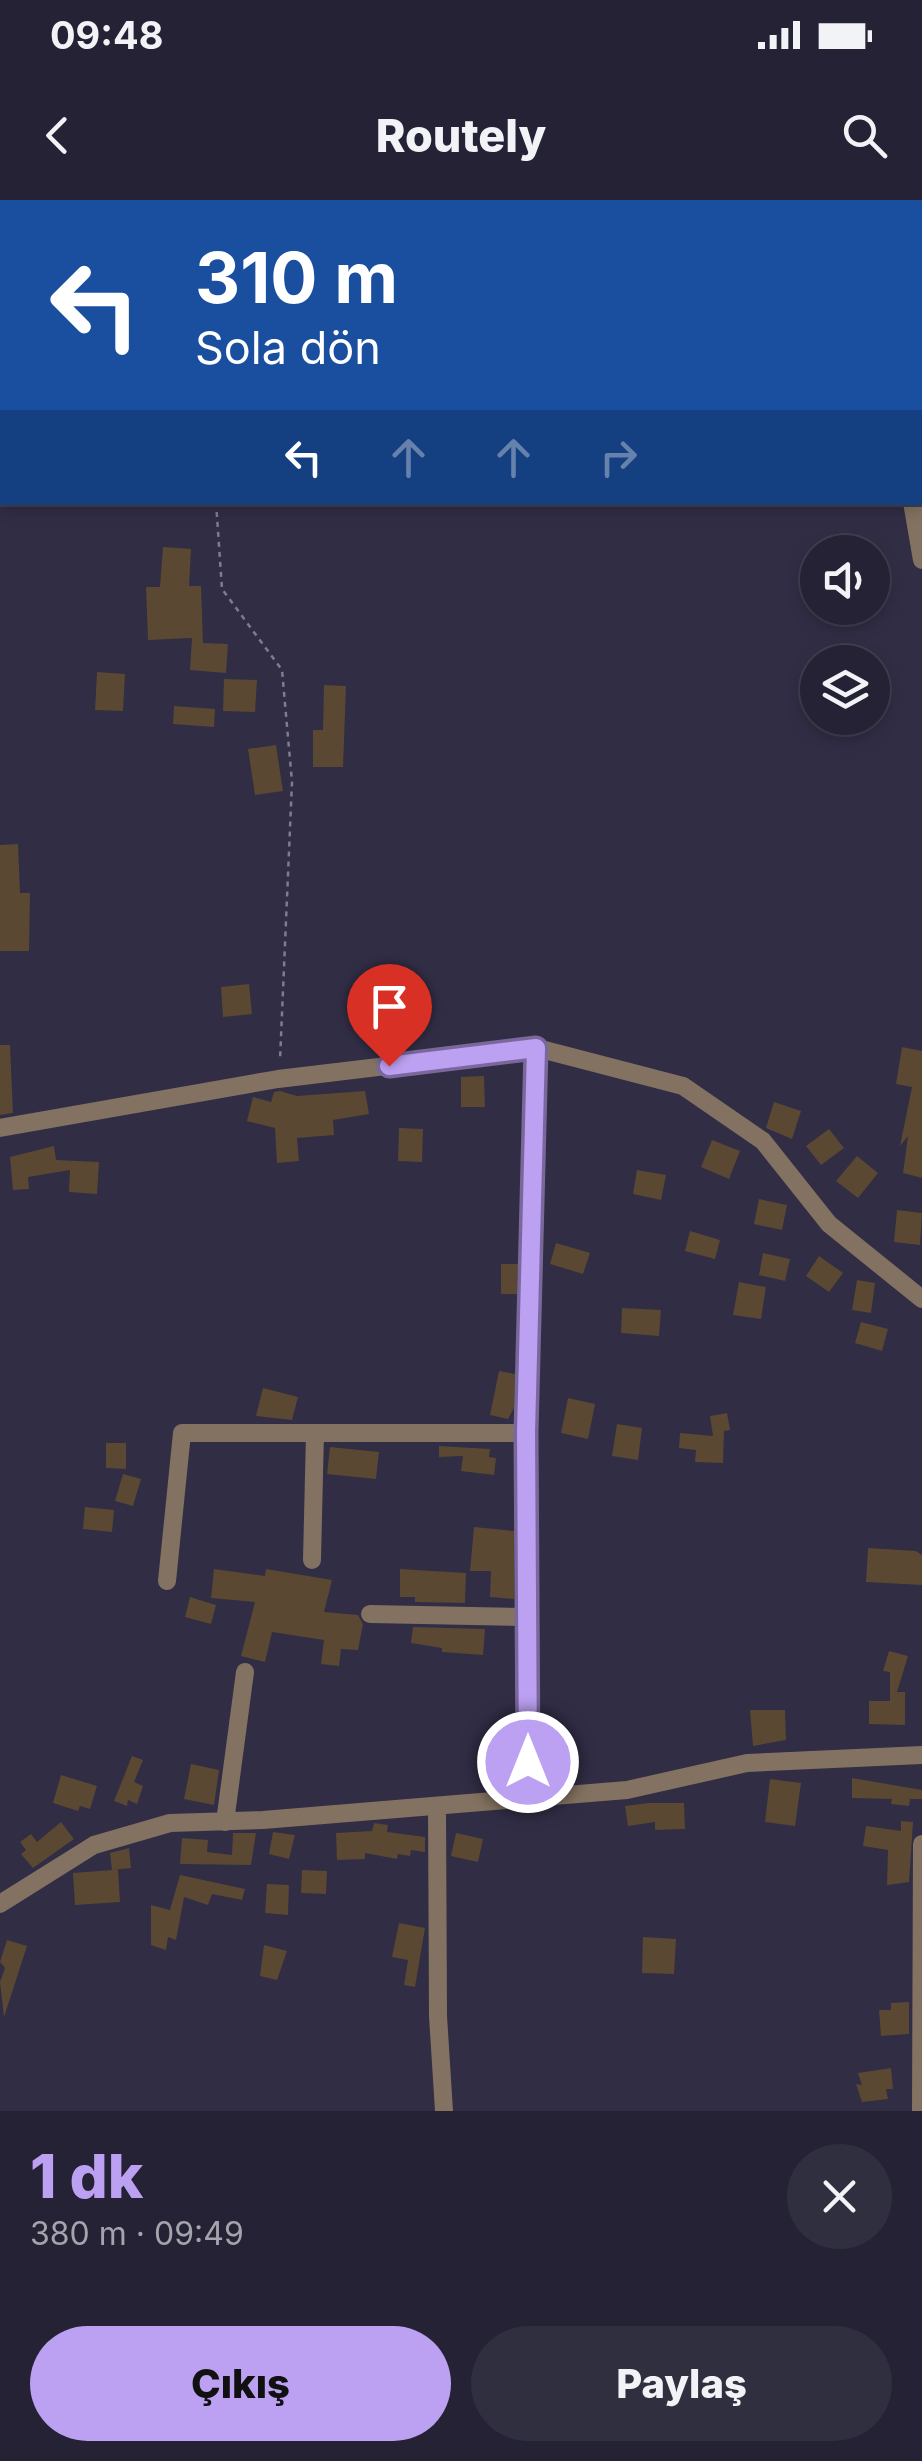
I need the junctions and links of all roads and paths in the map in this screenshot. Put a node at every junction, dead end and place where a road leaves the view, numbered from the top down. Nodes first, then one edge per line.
1 (216, 505) edge
2 (913, 505) edge
3 (922, 560) edge
4 (536, 1048) junction
5 (278, 1079) junction
6 (0, 1128) edge
7 (922, 1299) edge
8 (526, 1432) junction
9 (315, 1433) junction
10 (312, 1560) dead end
11 (167, 1581) dead end
12 (370, 1614) dead end
13 (527, 1617) junction
14 (245, 1672) dead end
15 (922, 1755) edge
16 (528, 1798) junction
17 (438, 1806) junction
18 (225, 1822) junction
19 (922, 1844) edge
20 (0, 1904) edge
21 (444, 2111) edge
22 (921, 2111) edge

1 - 5 path
2 - 3 street
4 - 5 street
4 - 7 street
4 - 8 street
5 - 6 street
8 - 9 street
8 - 13 street
9 - 10 street
9 - 11 street
12 - 13 street
13 - 16 street
14 - 18 street
15 - 16 street
16 - 17 street
17 - 18 street
17 - 21 street
18 - 20 street
19 - 22 street

